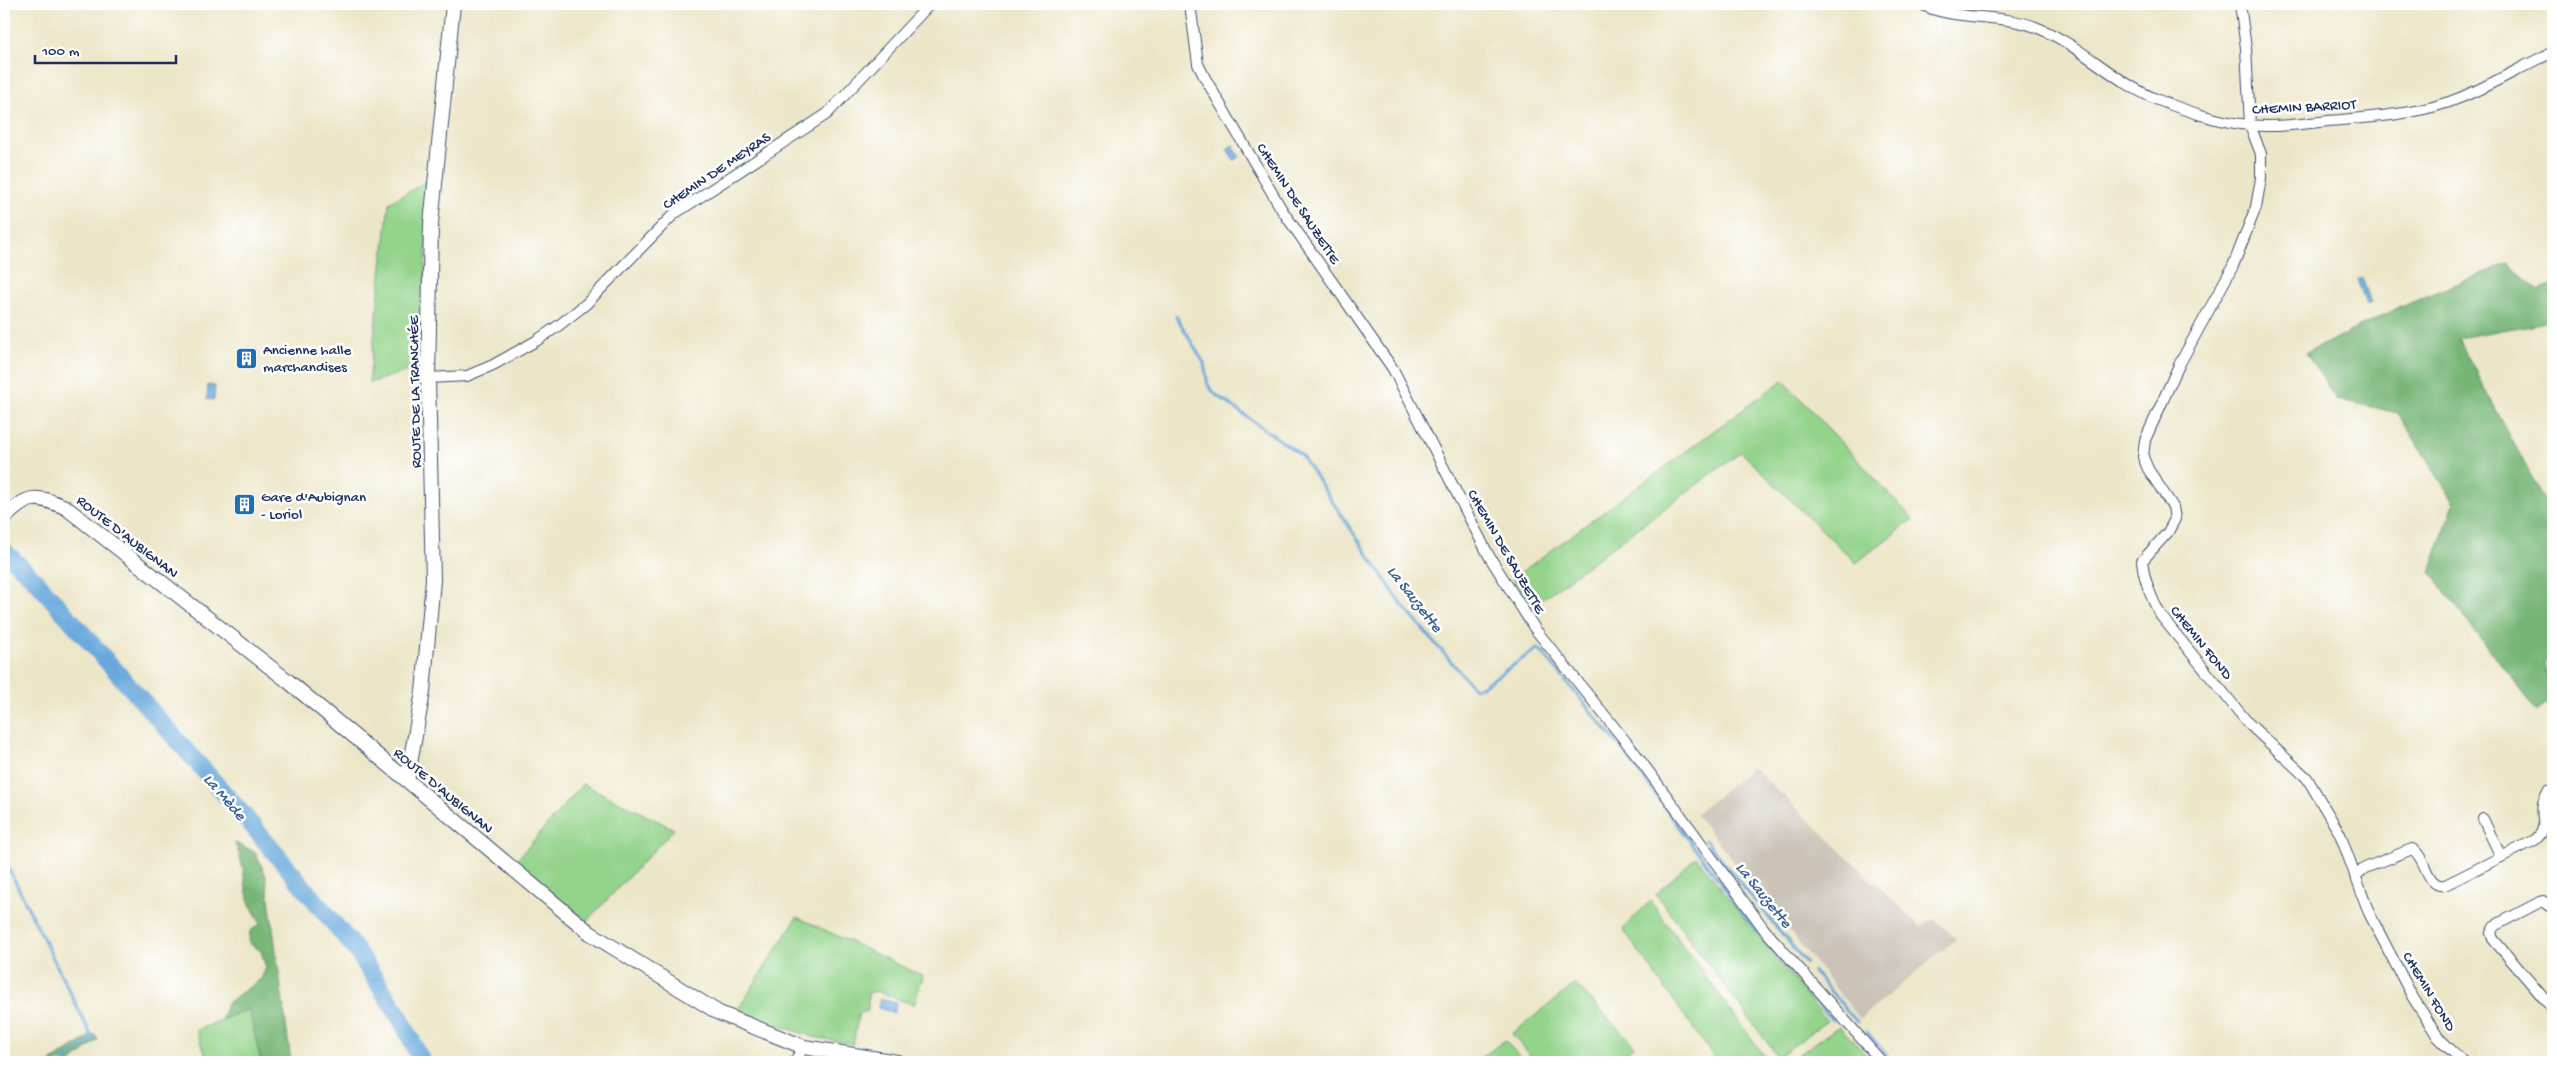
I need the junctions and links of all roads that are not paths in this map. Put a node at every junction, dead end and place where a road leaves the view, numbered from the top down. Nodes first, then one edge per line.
1 (453, 4) edge
2 (930, 4) edge
3 (1190, 4) edge
4 (1921, 4) edge
5 (2240, 4) edge
6 (1948, 8) edge
7 (2553, 52) edge
8 (2250, 126) junction
9 (428, 378) junction
10 (4, 518) edge
11 (406, 780) junction
12 (2548, 791) dead end
13 (2483, 819) dead end
14 (2501, 857) junction
15 (2355, 876) junction
16 (2553, 908) edge
17 (2553, 1008) edge
18 (804, 1047) junction
19 (794, 1062) edge
20 (897, 1062) edge
21 (1882, 1062) edge
22 (2463, 1062) edge

1 - 9 street, ROUTE DE LA TRANCHÉE
2 - 9 street, CHEMIN DE MEYRAS
3 - 21 street, CHEMIN DE SAUZETTE
4 - 6 street, CHEMIN BARRIOT
5 - 8 street
6 - 8 street, CHEMIN BARRIOT
7 - 8 street, CHEMIN BARRIOT
8 - 15 street, CHEMIN FOND
9 - 11 street, ROUTE DE LA TRANCHÉE
10 - 11 street, ROUTE D'AUBIGNAN
11 - 18 street, ROUTE D'AUBIGNAN
12 - 14 street
13 - 14 street
14 - 15 street
15 - 22 street, CHEMIN FOND
16 - 17 street
18 - 19 street
18 - 20 street, ROUTE D'AUBIGNAN

